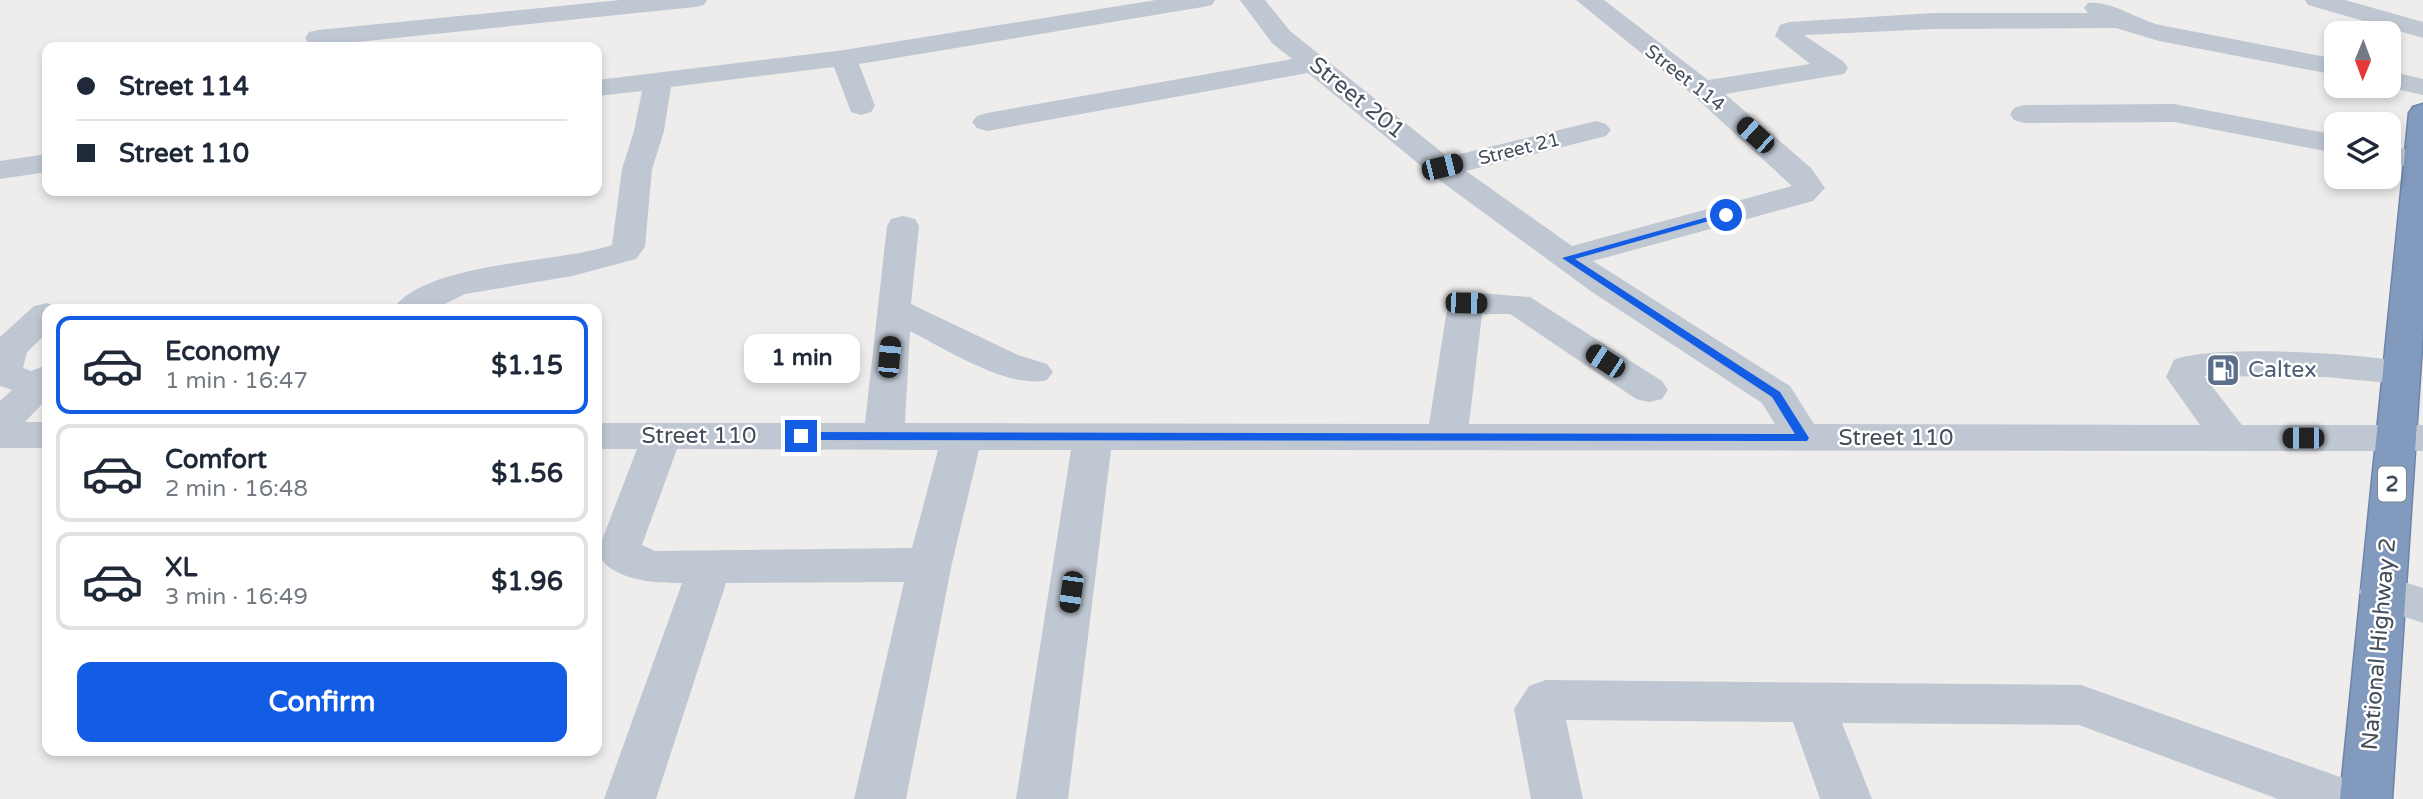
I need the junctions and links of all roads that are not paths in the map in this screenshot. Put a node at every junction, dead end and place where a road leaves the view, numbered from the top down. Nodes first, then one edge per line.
1 (695, 0) edge
2 (1203, 0) edge
3 (1252, 0) edge
4 (1588, 0) edge
5 (1899, 0) edge
6 (2083, 0) edge
7 (2317, 0) edge
8 (509, 10) edge
9 (2120, 20) junction
10 (1934, 21) junction
11 (2423, 30) edge
12 (318, 38) dead end
13 (844, 58) junction
14 (1316, 63) junction
15 (2324, 65) edge
16 (2401, 81) edge
17 (657, 82) junction
18 (2423, 86) edge
19 (602, 88) edge
20 (1703, 89) junction
21 (2423, 101) edge
22 (861, 106) dead end
23 (2423, 113) edge
24 (2024, 114) dead end
25 (987, 122) dead end
26 (1596, 130) dead end
27 (2324, 142) edge
28 (42, 164) edge
29 (2412, 164) edge
30 (1442, 167) junction
31 (0, 170) edge
32 (903, 226) dead end
33 (1567, 258) junction
34 (417, 304) edge
35 (893, 309) junction
36 (42, 319) edge
37 (1034, 372) dead end
38 (2400, 372) junction
39 (42, 381) edge
40 (42, 382) edge
41 (1649, 390) dead end
42 (0, 424) edge
43 (0, 435) edge
44 (42, 435) edge
45 (602, 436) edge
46 (662, 436) junction
47 (884, 436) junction
48 (962, 436) junction
49 (1093, 436) junction
50 (1447, 437) junction
51 (1803, 438) junction
52 (2410, 438) edge
53 (2232, 439) junction
54 (930, 563) junction
55 (710, 566) junction
56 (2382, 592) junction
57 (2423, 606) edge
58 (1810, 702) junction
59 (630, 799) edge
60 (880, 799) edge
61 (1042, 799) edge
62 (1557, 799) edge
63 (1846, 799) edge
64 (2339, 799) edge
65 (2366, 799) edge

1 - 8 street
2 - 13 street
3 - 14 street, Street 201
4 - 20 street, Street 114
5 - 10 street
6 - 9 street
7 - 11 street
8 - 12 street
9 - 10 street
9 - 15 street
10 - 20 street
13 - 17 street
13 - 22 street
14 - 25 street
14 - 30 street, Street 201
16 - 18 street
17 - 19 street
17 - 34 street
18 - 21 highway
20 - 33 street, Street 114
23 - 29 highway, National Highway 2 / 2
24 - 27 street
26 - 30 street, Street 21
28 - 31 street
29 - 38 highway, National Highway 2 / 2
30 - 33 street, Street 201
32 - 35 street
33 - 51 street, Street 201
35 - 37 street
35 - 47 street
36 - 39 street
38 - 52 highway, National Highway 2 / 2
38 - 53 street
40 - 42 street
41 - 50 street
43 - 44 street
45 - 46 street, Street 110
46 - 47 street, Street 110
46 - 55 street
47 - 48 street, Street 110
48 - 49 street, Street 110
48 - 54 street
49 - 50 street, Street 110
49 - 61 street
50 - 51 street, Street 110
51 - 53 street, Street 110
52 - 53 street, Street 110
52 - 56 highway, National Highway 2 / 2
54 - 55 street
54 - 60 street
55 - 59 street
56 - 57 street
56 - 65 highway, National Highway 2 / 2
58 - 62 street
58 - 63 street
58 - 64 street

